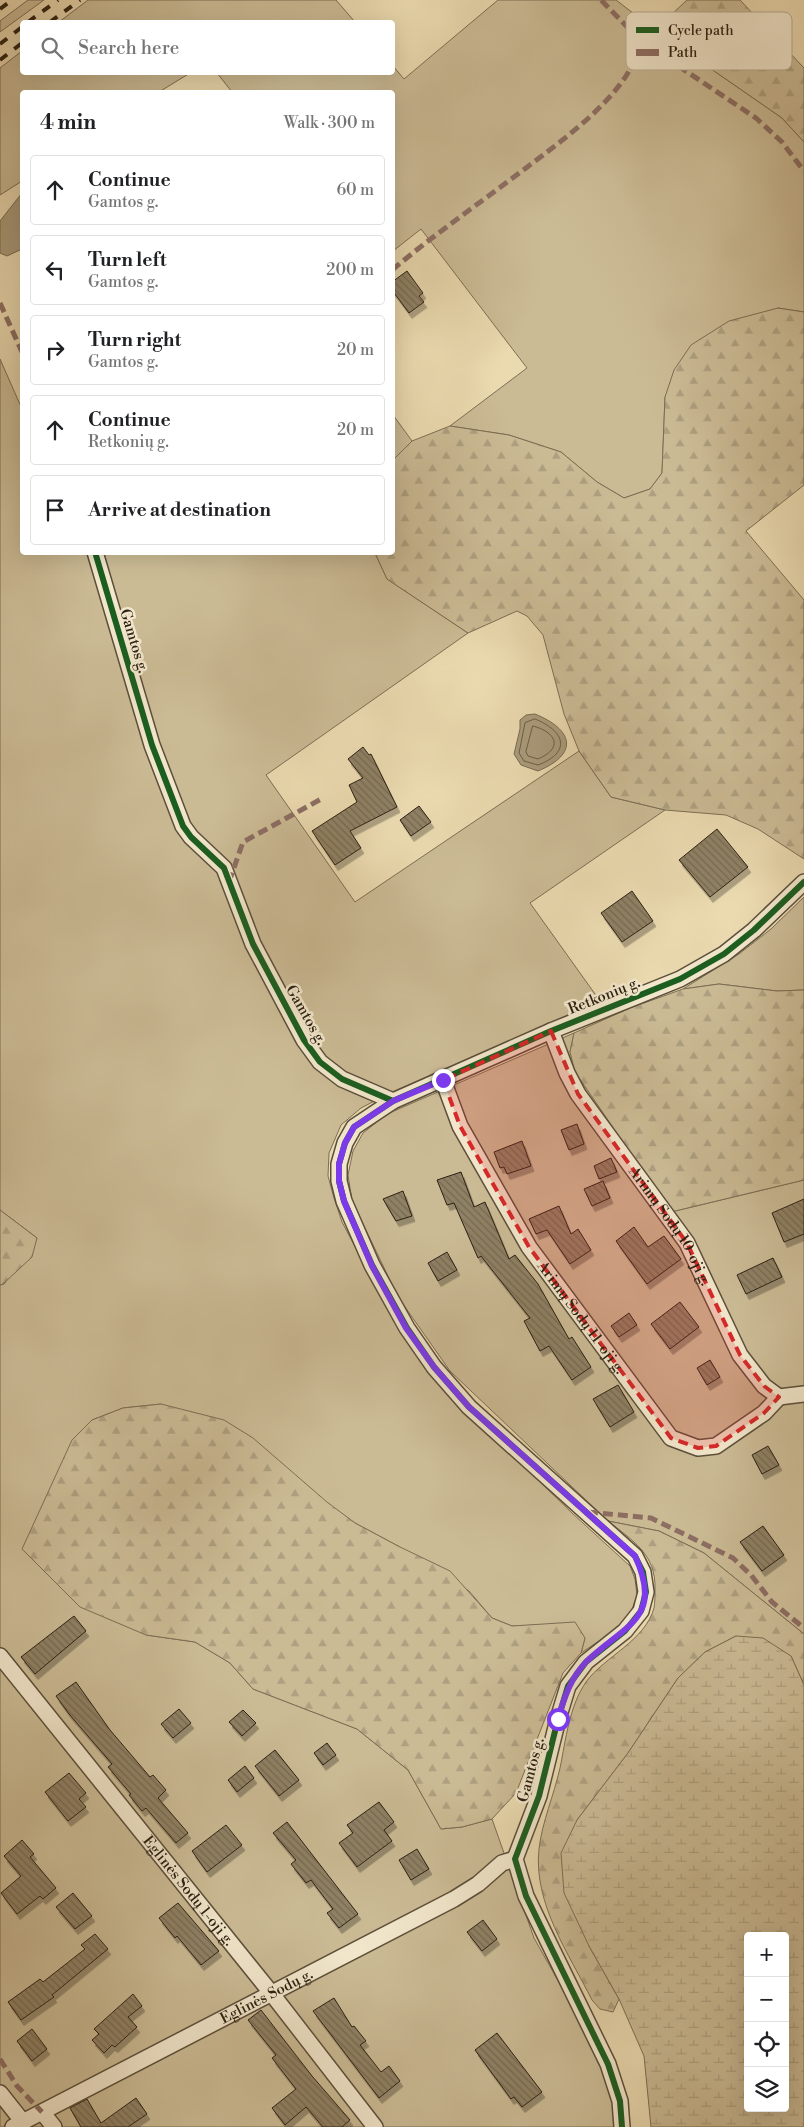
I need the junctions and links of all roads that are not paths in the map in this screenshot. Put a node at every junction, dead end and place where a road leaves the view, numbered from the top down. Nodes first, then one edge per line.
1 (96, 555) edge
2 (804, 882) edge
3 (550, 1031) junction
4 (443, 1080) junction
5 (393, 1101) junction
6 (804, 1394) edge
7 (779, 1397) junction
8 (0, 1656) edge
9 (516, 1859) junction
10 (272, 1994) junction
11 (0, 2093) edge
12 (42, 2112) junction
13 (18, 2124) edge
14 (54, 2127) edge
15 (375, 2127) edge
16 (622, 2127) edge

1 - 5 street, Gamtos g.
2 - 3 street, Retkonių g.
3 - 4 street, Retkonių g.
3 - 7 street, Arimų Sodų 10-oji g.
4 - 5 street, Retkonių g.
4 - 7 street, Arimų Sodų 11-oji g.
5 - 9 street, Gamtos g.
6 - 7 street
8 - 10 street, Eglinės Sodų 1-oji g.
9 - 10 street, Eglinės Sodų g.
9 - 16 street
10 - 12 street, Eglinės Sodų g.
10 - 15 street, Eglinės Sodų 1-oji g.
11 - 13 street
12 - 13 street, Eglinės Sodų g.
12 - 14 street

